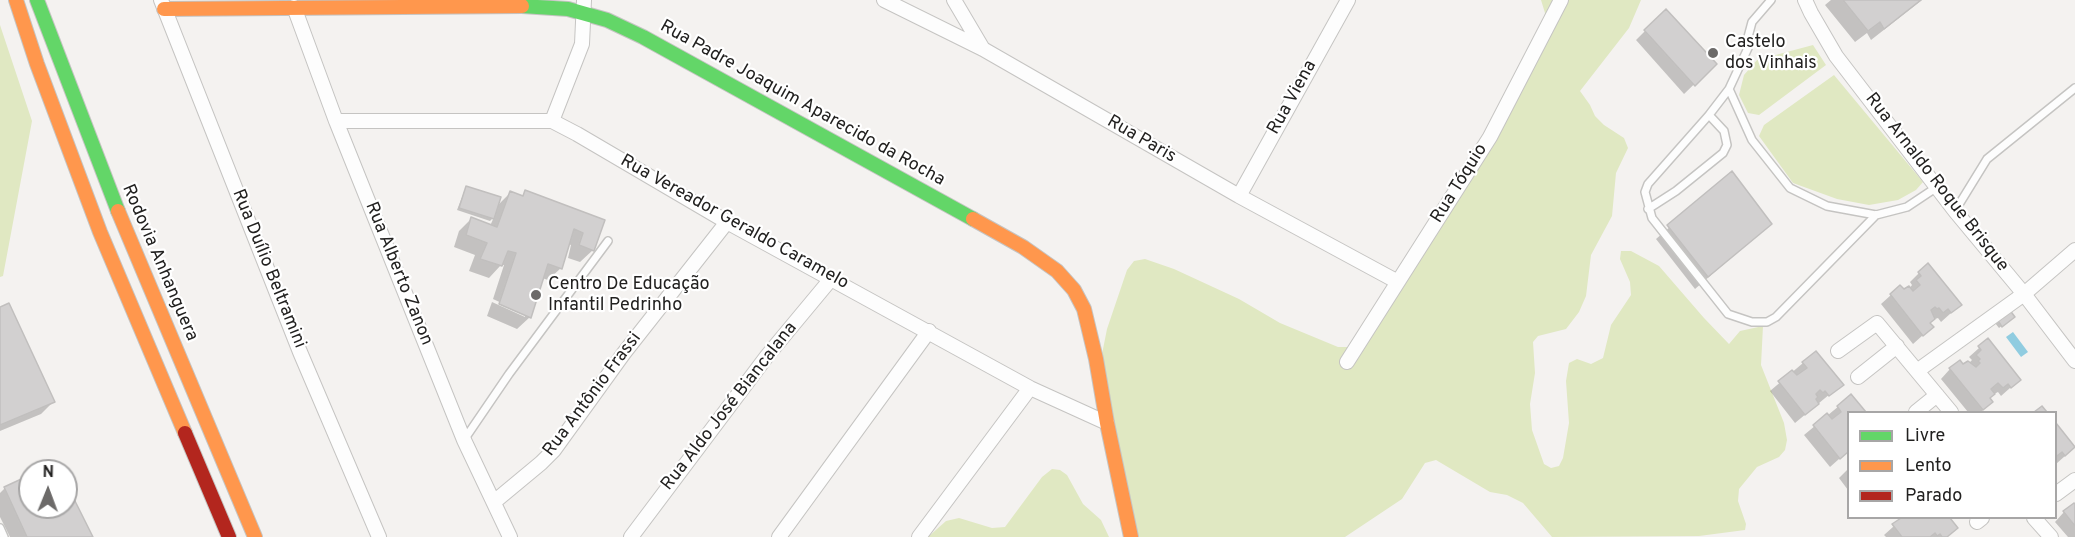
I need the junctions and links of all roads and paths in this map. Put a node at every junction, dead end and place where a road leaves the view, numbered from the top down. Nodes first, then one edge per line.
1 (16, 0) edge
2 (37, 0) edge
3 (884, 0) edge
4 (954, 0) edge
5 (1348, 0) edge
6 (1561, 0) edge
7 (1771, 0) edge
8 (1805, 0) edge
9 (162, 4) edge
10 (294, 7) junction
11 (584, 7) edge
12 (983, 49) junction
13 (2075, 88) edge
14 (1729, 89) junction
15 (1709, 115) junction
16 (336, 121) junction
17 (552, 121) junction
18 (1937, 188) junction
19 (1239, 196) junction
20 (1648, 209) junction
21 (1955, 211) junction
22 (1876, 215) junction
23 (727, 222) junction
24 (608, 241) dead end
25 (2075, 250) edge
26 (831, 279) junction
27 (1398, 282) junction
28 (2024, 294) junction
29 (929, 331) junction
30 (1897, 346) junction
31 (1839, 351) dead end
32 (2075, 360) edge
33 (1347, 362) dead end
34 (1917, 371) junction
35 (1858, 377) dead end
36 (1030, 388) junction
37 (1937, 395) junction
38 (1917, 411) edge
39 (1950, 411) edge
40 (1107, 423) junction
41 (464, 440) junction
42 (2075, 480) edge
43 (2057, 493) edge
44 (494, 502) junction
45 (2035, 519) edge
46 (0, 528) edge
47 (4, 537) edge
48 (229, 537) edge
49 (255, 537) edge
50 (380, 537) edge
51 (510, 537) edge
52 (632, 537) edge
53 (779, 537) edge
54 (919, 537) edge
55 (1131, 537) edge
56 (2051, 537) edge

1 - 48 main road
2 - 49 main road, Rodovia Anhanguera
3 - 12 street, Rua Paris
4 - 12 street
5 - 19 street, Rua Viena
6 - 27 street, Rua Tóquio
7 - 14 lane
8 - 18 street, Rua Arnaldo Roque Brisque
9 - 10 main road, Rua Padre Joaquim Aparecido da Rocha
9 - 50 street, Rua Duílio Beltramini
10 - 11 main road, Rua Padre Joaquim Aparecido da Rocha
10 - 16 street, Rua Alberto Zanon
11 - 17 street
11 - 40 main road, Rua Padre Joaquim Aparecido da Rocha
12 - 19 street, Rua Paris
13 - 21 lane
14 - 15 lane
14 - 22 lane
15 - 20 lane
15 - 20 lane
16 - 17 street, Rua Vereador Geraldo Caramelo
16 - 41 street, Rua Alberto Zanon
17 - 23 street, Rua Vereador Geraldo Caramelo
18 - 21 street, Rua Arnaldo Roque Brisque
18 - 22 lane
19 - 27 street, Rua Paris
20 - 22 lane
21 - 28 street, Rua Arnaldo Roque Brisque
23 - 26 street, Rua Vereador Geraldo Caramelo
23 - 44 street, Rua Antônio Frassi
24 - 41 lane
25 - 28 street
26 - 29 street, Rua Vereador Geraldo Caramelo
26 - 52 street, Rua Aldo José Biancalana
27 - 33 street, Rua Tóquio
28 - 32 street, Rua Arnaldo Roque Brisque
28 - 34 street
29 - 36 street, Rua Vereador Geraldo Caramelo
29 - 53 street
30 - 31 street
30 - 34 street
30 - 35 street
34 - 37 street
36 - 40 street, Rua Vereador Geraldo Caramelo
36 - 54 street
37 - 38 street
37 - 39 street
40 - 55 main road, Rua Padre Joaquim Aparecido da Rocha
41 - 44 street, Rua Alberto Zanon
42 - 43 street
44 - 51 street, Rua Alberto Zanon
45 - 56 street
46 - 47 lane

